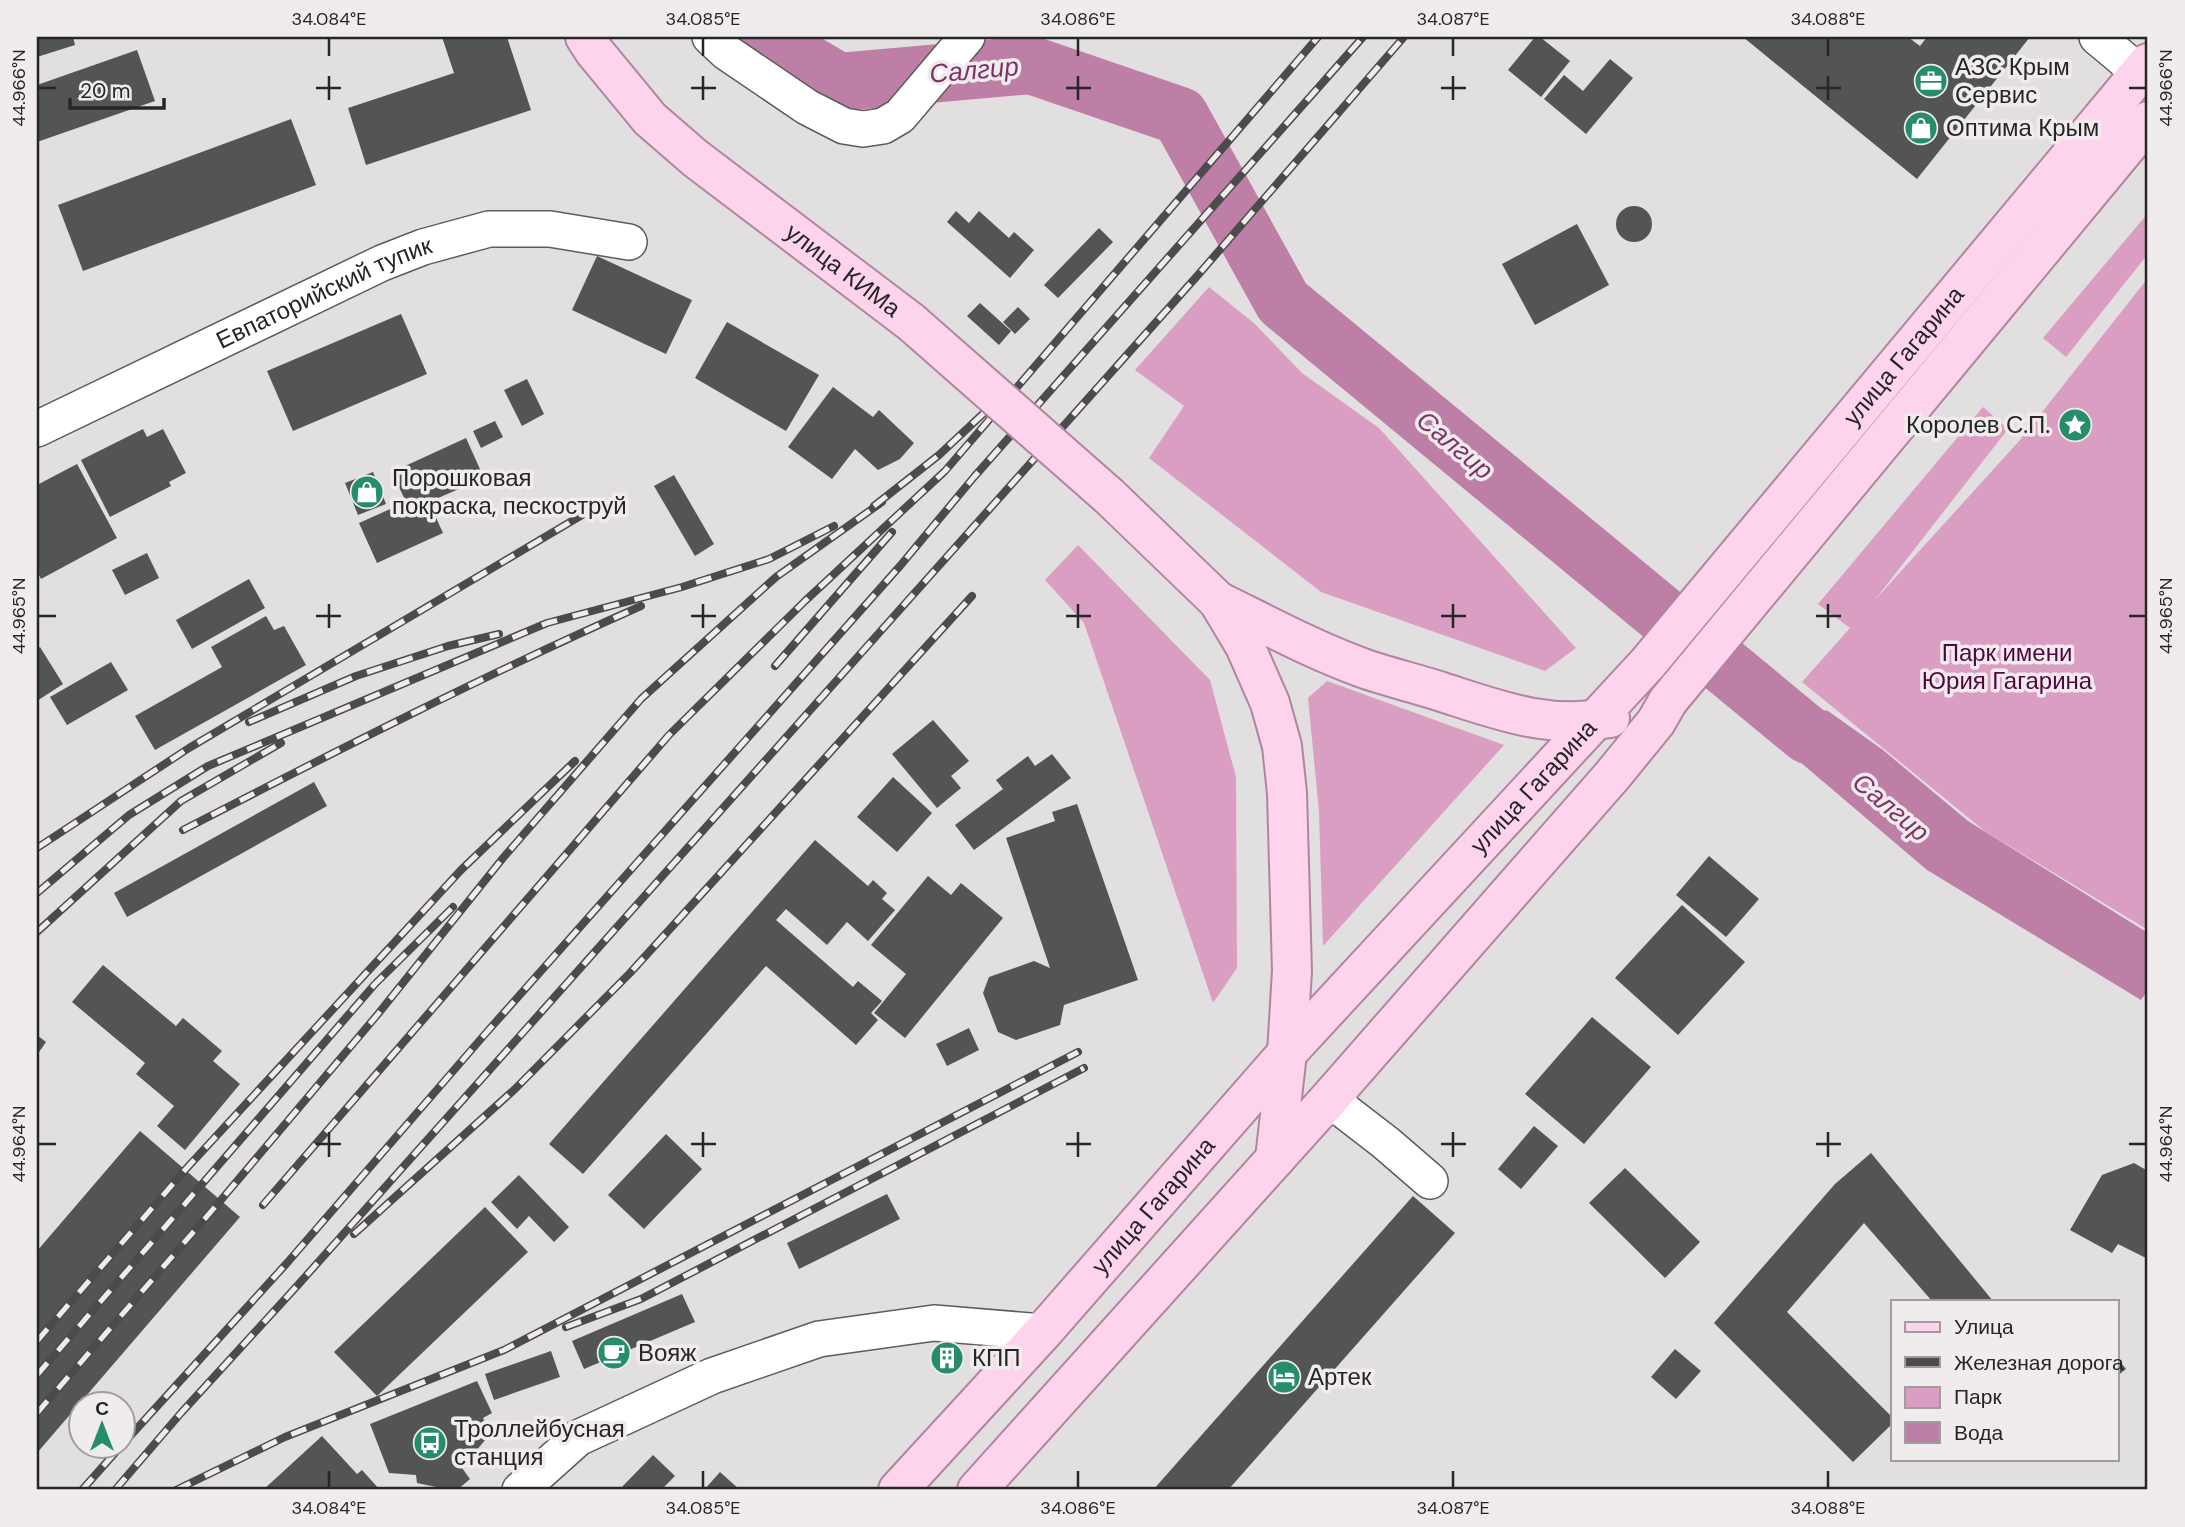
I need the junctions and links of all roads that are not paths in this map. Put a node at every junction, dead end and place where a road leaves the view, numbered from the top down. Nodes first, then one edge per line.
1 (585, 37) edge
2 (710, 37) edge
3 (967, 37) edge
4 (2100, 39) edge
5 (2143, 70) edge
6 (2148, 121) edge
7 (629, 242) dead end
8 (37, 429) edge
9 (1218, 601) junction
10 (1668, 701) junction
11 (1594, 721) junction
12 (1287, 1053) junction
13 (1329, 1099) junction
14 (1275, 1159) junction
15 (1430, 1181) dead end
16 (1043, 1332) junction
17 (520, 1490) edge
18 (898, 1490) edge
19 (977, 1490) edge

1 - 9 main road, улица КИМа, bridge
2 - 3 street
4 - 5 street
5 - 11 main road, улица Гагарина
6 - 10 main road, улица Гагарина
7 - 8 street, Евпаторийский тупик
9 - 11 main road
9 - 12 main road
10 - 11 main road
10 - 13 main road, улица Гагарина
11 - 12 main road, улица Гагарина
12 - 14 main road
12 - 16 main road, улица Гагарина
13 - 14 main road, улица Гагарина
13 - 15 street
14 - 19 main road, улица Гагарина
16 - 17 street
16 - 18 main road, улица Гагарина

